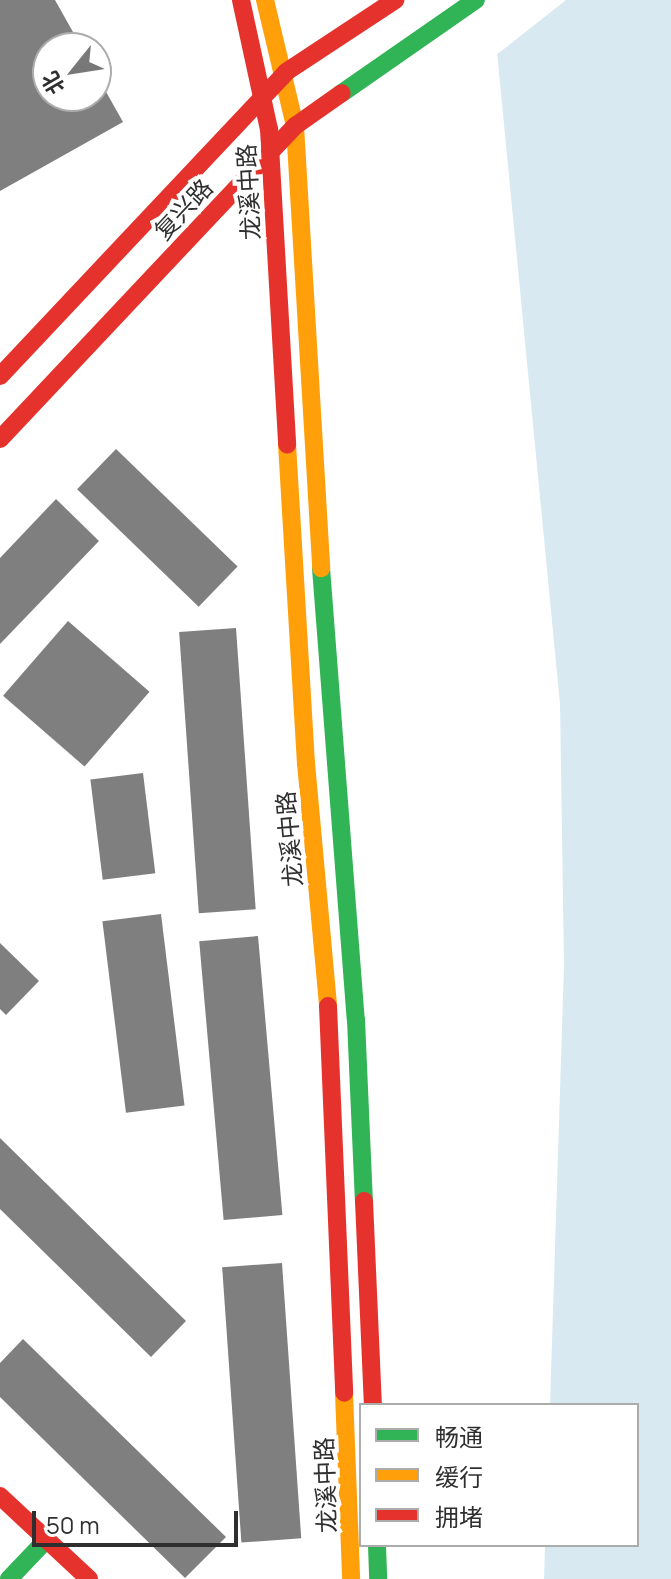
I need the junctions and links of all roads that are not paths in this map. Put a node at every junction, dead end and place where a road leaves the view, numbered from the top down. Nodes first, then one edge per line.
1 (241, 0) edge
2 (265, 0) edge
3 (395, 0) edge
4 (469, 5) edge
5 (286, 72) junction
6 (263, 96) junction
7 (295, 126) junction
8 (270, 152) junction
9 (0, 376) edge
10 (0, 439) edge
11 (373, 1403) edge
12 (0, 1496) edge
13 (46, 1540) junction
14 (377, 1547) edge
15 (0, 1556) edge
16 (17, 1577) edge
17 (89, 1579) edge
18 (351, 1579) edge
19 (378, 1579) edge

1 - 6 main road, 龙溪中路
2 - 5 main road, 龙溪中路
3 - 5 main road, 复兴路
4 - 7 main road, 复兴路
5 - 6 main road, 复兴路
5 - 7 main road, 龙溪中路
6 - 8 main road, 龙溪中路
6 - 9 main road, 复兴路
7 - 8 main road, 复兴路
7 - 11 main road, 龙溪中路
8 - 10 main road, 复兴路
8 - 18 main road, 龙溪中路
12 - 13 main road
13 - 16 main road
13 - 17 main road
14 - 19 main road
15 - 16 main road

